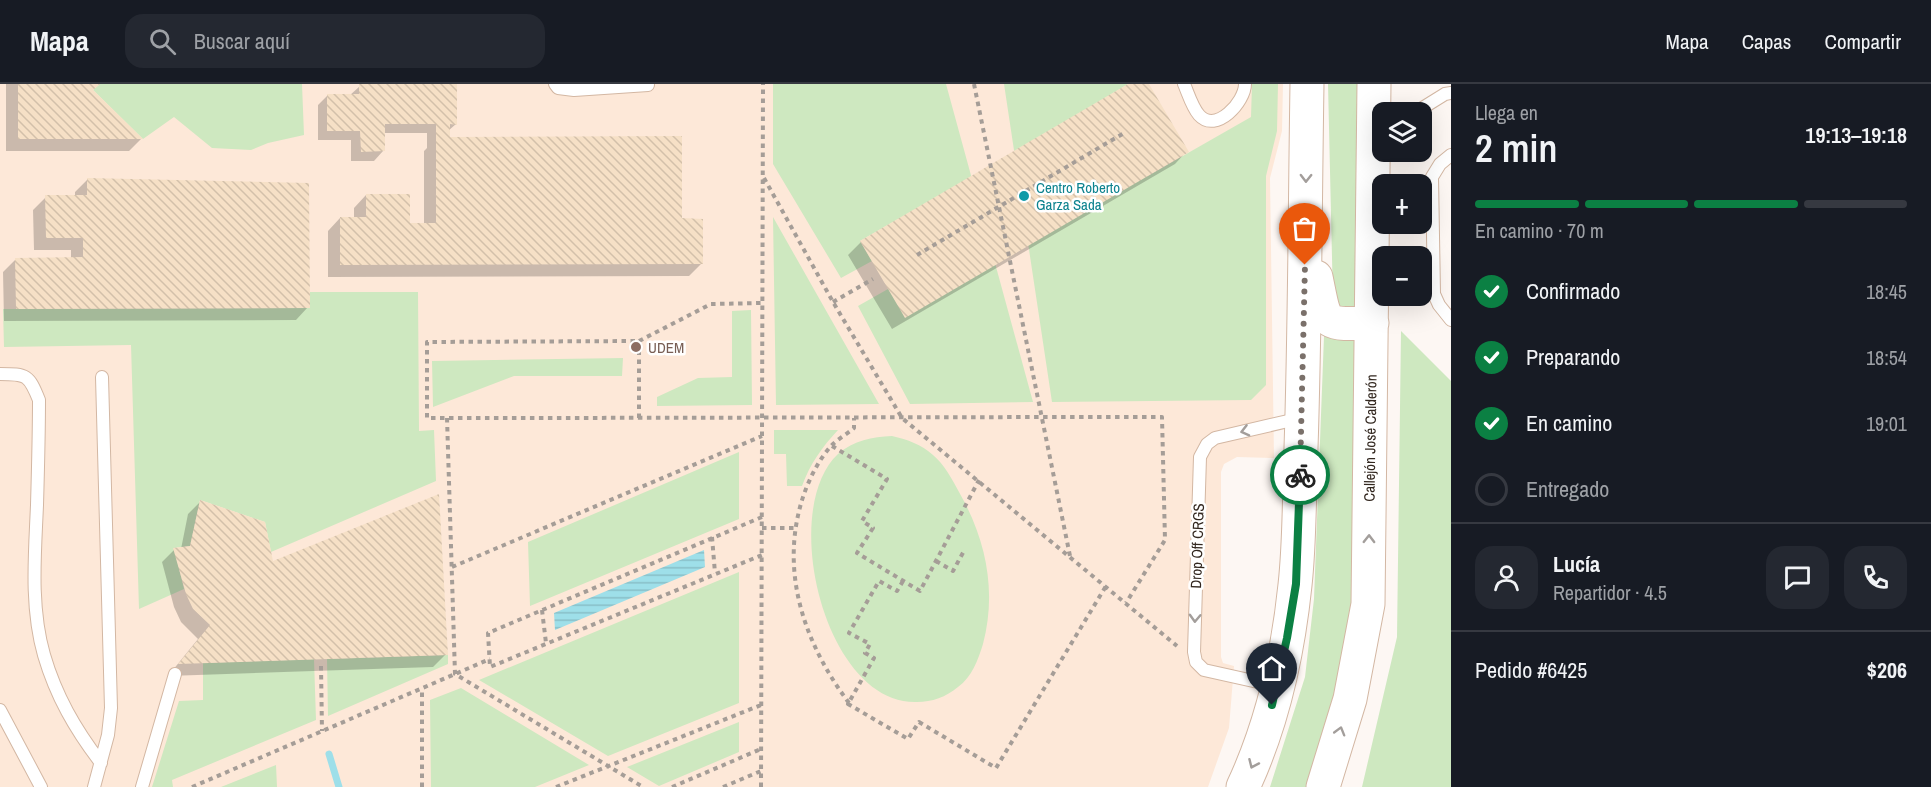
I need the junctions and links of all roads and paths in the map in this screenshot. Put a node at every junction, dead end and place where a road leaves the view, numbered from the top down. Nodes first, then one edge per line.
1 (555, 84) edge
2 (763, 84) edge
3 (974, 84) edge
4 (1184, 84) edge
5 (1245, 84) edge
6 (1307, 84) edge
7 (1374, 84) edge
8 (648, 85) edge
9 (1451, 93) edge
10 (1432, 102) edge
11 (1125, 133) dead end
12 (1451, 155) edge
13 (1374, 174) edge
14 (763, 176) junction
15 (999, 207) junction
16 (1305, 225) junction
17 (1373, 234) edge
18 (917, 255) dead end
19 (873, 279) dead end
20 (833, 302) junction
21 (762, 303) junction
22 (1451, 320) edge
23 (1372, 323) junction
24 (639, 341) junction
25 (0, 374) edge
26 (102, 376) dead end
27 (1042, 417) junction
28 (1302, 417) junction
29 (447, 418) junction
30 (639, 418) junction
31 (762, 418) junction
32 (854, 418) junction
33 (902, 418) junction
34 (762, 436) junction
35 (832, 446) junction
36 (979, 480) junction
37 (762, 518) junction
38 (762, 528) junction
39 (795, 528) junction
40 (712, 537) junction
41 (965, 549) dead end
42 (762, 555) junction
43 (1070, 557) junction
44 (936, 561) junction
45 (452, 567) junction
46 (714, 573) junction
47 (903, 581) junction
48 (1106, 586) junction
49 (1125, 603) junction
50 (542, 610) junction
51 (546, 644) junction
52 (490, 659) junction
53 (1197, 662) junction
54 (321, 666) dead end
55 (175, 674) dead end
56 (455, 674) junction
57 (1277, 686) junction
58 (422, 688) junction
59 (849, 703) junction
60 (761, 705) junction
61 (0, 710) edge
62 (322, 731) junction
63 (761, 749) junction
64 (101, 763) junction
65 (609, 766) junction
66 (761, 771) junction
67 (41, 787) edge
68 (94, 787) edge
69 (142, 787) edge
70 (192, 787) edge
71 (422, 787) edge
72 (556, 787) edge
73 (643, 787) edge
74 (672, 787) edge
75 (723, 787) edge
76 (761, 787) edge
77 (1243, 787) edge
78 (1323, 787) edge

1 - 8 lane
2 - 14 path
3 - 15 path
4 - 5 lane
6 -> 16 main road
7 - 13 main road, Callejón José Calderón
9 - 10 lane
11 - 15 path
12 - 22 lane
14 - 20 path
14 - 21 path
15 - 18 path
15 - 27 path
16 - 23 main road
16 - 28 main road
17 - 23 main road, Callejón José Calderón
19 - 20 path
20 - 33 path
21 - 24 path
21 - 31 path
78 -> 23 main road, Callejón José Calderón
24 - 29 path
24 - 30 path
25 - 64 lane
26 - 64 lane
27 - 33 path
27 - 43 path
27 - 49 path
28 -> 53 lane, Drop Off CRGS
28 - 57 main road
29 - 30 path
29 - 45 path
30 - 31 path
31 - 32 path
31 - 34 path
32 - 33 path
32 - 35 path
33 - 36 path
34 - 37 path
34 - 45 path
35 - 39 path
35 - 47 path
36 - 43 path
36 - 44 path
37 - 38 path
37 - 40 path
38 - 39 path
38 - 42 path
39 - 59 path
40 - 46 path
40 - 50 path
41 - 44 path
42 - 46 path
42 - 60 path
43 - 48 path
44 - 47 path
45 - 56 path
46 - 51 path
47 - 59 path
48 - 49 path
48 - 59 path
49 - 53 path
50 - 51 path
50 - 52 path
51 - 52 path
52 - 56 path
53 - 57 lane
54 - 62 path
55 - 69 lane
56 - 58 path
56 - 65 path
57 -> 77 main road
58 - 62 path
58 - 71 path
60 - 63 path
60 - 65 path
61 - 67 lane
62 - 70 path
63 - 66 path
63 - 74 path
64 - 68 lane
65 - 72 path
65 - 73 path
66 - 75 path
66 - 76 path

